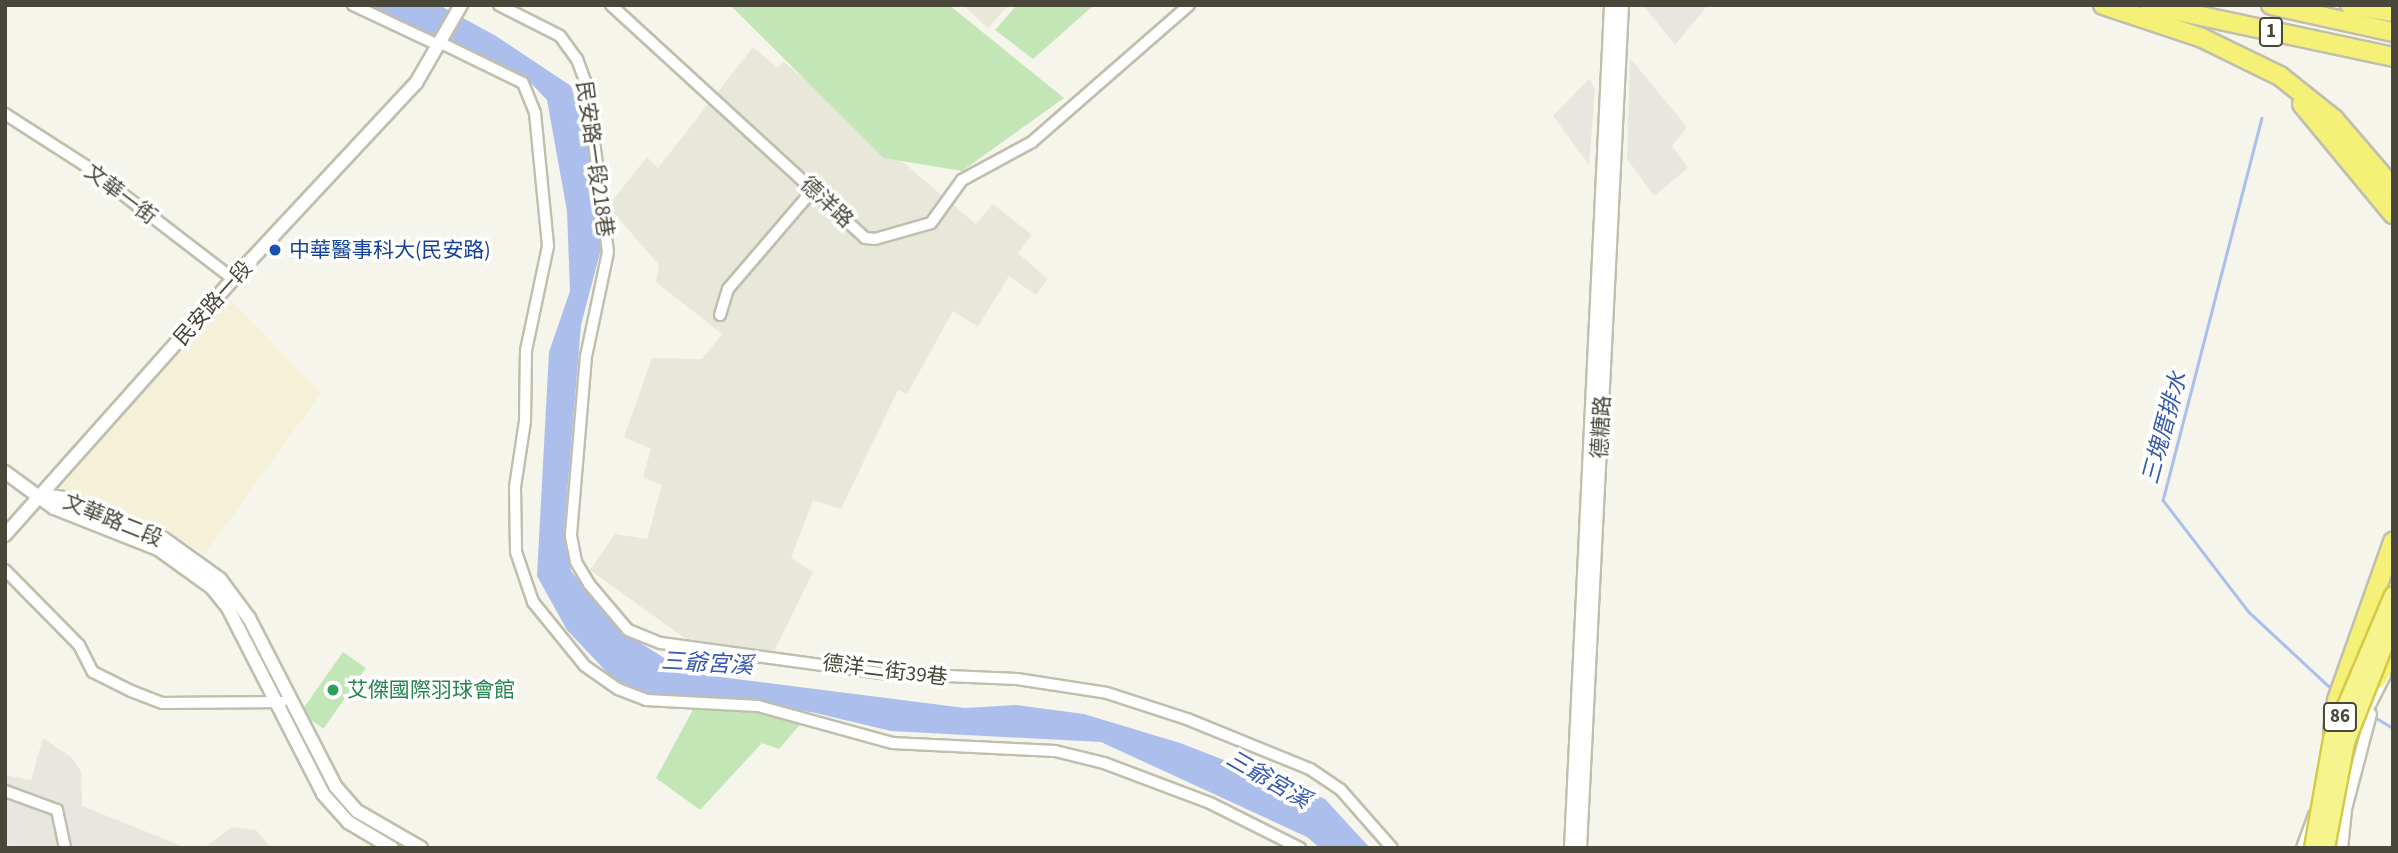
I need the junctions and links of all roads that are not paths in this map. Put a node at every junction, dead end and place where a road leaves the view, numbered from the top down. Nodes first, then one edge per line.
1 (353, 5) edge
2 (461, 5) edge
3 (499, 5) edge
4 (611, 5) edge
5 (1189, 5) edge
6 (1611, 5) edge
7 (1622, 5) edge
8 (2103, 5) edge
9 (2149, 5) edge
10 (2271, 5) edge
11 (2350, 5) edge
12 (2393, 12) edge
13 (2393, 32) edge
14 (440, 41) junction
15 (2393, 57) edge
16 (2260, 67) junction
17 (5, 114) edge
18 (2393, 188) edge
19 (813, 190) junction
20 (2393, 214) edge
21 (233, 279) junction
22 (720, 315) dead end
23 (586, 356) joint
24 (5, 472) edge
25 (42, 495) junction
26 (5, 535) edge
27 (2392, 546) edge
28 (5, 570) edge
29 (2393, 595) edge
30 (2393, 624) edge
31 (2393, 648) edge
32 (2393, 658) edge
33 (2378, 691) junction
34 (290, 698) junction
35 (277, 704) junction
36 (2339, 740) junction
37 (5, 791) edge
38 (65, 848) edge
39 (392, 848) edge
40 (421, 848) edge
41 (1300, 848) edge
42 (1392, 848) edge
43 (1571, 848) edge
44 (1580, 848) edge
45 (2302, 848) edge
46 (2313, 848) edge
47 (2326, 848) edge
48 (2342, 848) edge

1 - 14 street
2 - 14 street, 民安路一段
3 - 23 street, 民安路一段218巷
4 - 19 street, 德洋路
5 - 19 street, 德洋路
6 - 43 street, 德糖路
7 - 44 street, 德糖路
8 - 16 highway
9 - 15 highway, 1
10 - 13 highway, 1
11 - 12 highway
14 - 21 street, 民安路一段
14 - 41 street
16 - 18 highway
16 - 20 highway
17 - 21 street, 文華一街
19 - 22 street
21 - 25 street, 民安路一段
23 - 42 street, 德洋二街39巷
24 - 25 street
25 - 26 street, 民安路一段
25 - 34 street, 文華路二段
25 - 35 street, 文華路二段
27 - 36 highway, bridge
28 - 35 street
29 - 36 highway, 86, bridge
30 - 36 highway, 86, bridge
31 - 36 highway, bridge
32 - 33 street
33 - 45 street
33 - 48 street
34 - 35 street
34 - 40 street, 文華路二段
35 - 39 street, 文華路二段
36 - 46 highway, 86, bridge
36 - 47 highway, 86, bridge
37 - 38 street

